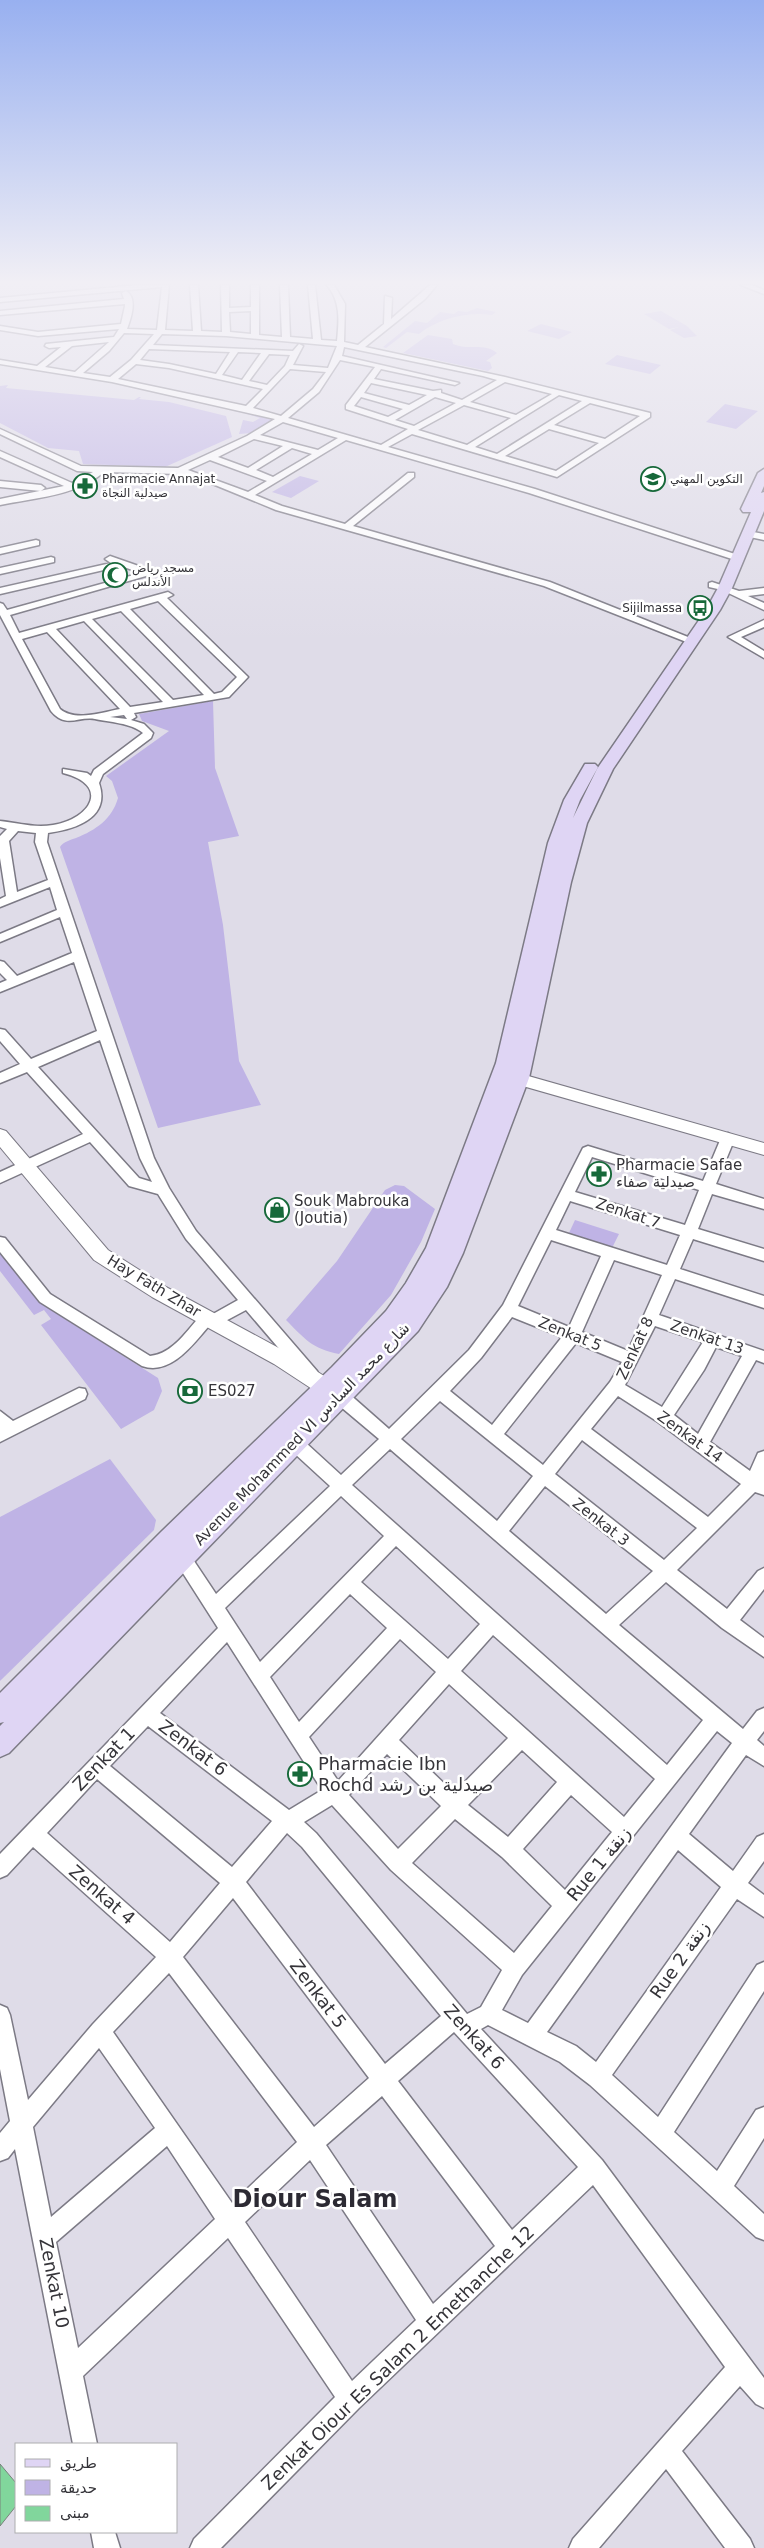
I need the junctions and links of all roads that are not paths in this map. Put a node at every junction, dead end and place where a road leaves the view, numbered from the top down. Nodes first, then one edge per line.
1 (228, 404) edge
2 (253, 404) edge
3 (301, 404) edge
4 (349, 404) edge
5 (394, 404) edge
6 (416, 404) edge
7 (459, 404) edge
8 (469, 404) edge
9 (540, 404) edge
10 (583, 404) edge
11 (603, 404) edge
12 (248, 408) junction
13 (409, 408) junction
14 (284, 418) junction
15 (518, 418) junction
16 (387, 421) junction
17 (548, 426) junction
18 (413, 430) junction
19 (2, 434) edge
20 (254, 436) junction
21 (347, 436) junction
22 (606, 442) junction
23 (24, 443) junction
24 (291, 445) junction
25 (384, 446) junction
26 (468, 448) junction
27 (0, 452) edge
28 (320, 452) junction
29 (210, 456) junction
30 (498, 457) junction
31 (249, 470) junction
32 (100, 471) junction
33 (180, 471) junction
34 (764, 473) edge
35 (557, 474) junction
36 (411, 475) dead end
37 (274, 480) junction
38 (548, 480) dead end
39 (0, 484) edge
40 (540, 485) dead end
41 (71, 486) junction
42 (55, 489) junction
43 (532, 490) junction
44 (248, 496) junction
45 (764, 496) edge
46 (0, 502) edge
47 (345, 528) junction
48 (748, 534) junction
49 (764, 537) edge
50 (36, 544) dead end
51 (0, 551) edge
52 (732, 556) junction
53 (110, 559) dead end
54 (50, 560) dead end
55 (121, 563) junction
56 (0, 571) edge
57 (725, 589) junction
58 (0, 591) edge
59 (764, 591) edge
60 (764, 607) edge
61 (123, 608) junction
62 (2, 610) edge
63 (86, 618) junction
64 (764, 623) edge
65 (49, 628) junction
66 (17, 637) junction
67 (687, 639) junction
68 (764, 655) edge
69 (212, 697) junction
70 (170, 703) junction
71 (128, 710) junction
72 (84, 718) junction
73 (134, 725) junction
74 (67, 771) dead end
75 (94, 783) junction
76 (0, 824) edge
77 (15, 827) junction
78 (42, 830) junction
79 (55, 881) junction
80 (12, 898) junction
81 (0, 903) edge
82 (65, 912) junction
83 (0, 938) edge
84 (79, 955) junction
85 (0, 965) edge
86 (15, 982) junction
87 (0, 988) edge
88 (0, 1033) edge
89 (105, 1033) junction
90 (28, 1066) junction
91 (512, 1070) junction
92 (0, 1078) edge
93 (0, 1135) edge
94 (92, 1136) junction
95 (764, 1136) edge
96 (728, 1138) junction
97 (764, 1149) edge
98 (25, 1167) junction
99 (0, 1178) edge
100 (707, 1187) junction
101 (162, 1190) junction
102 (566, 1194) junction
103 (764, 1204) edge
104 (689, 1232) junction
105 (548, 1234) junction
106 (0, 1242) edge
107 (610, 1253) junction
108 (764, 1255) edge
109 (669, 1272) junction
110 (248, 1302) junction
111 (764, 1302) edge
112 (509, 1309) junction
113 (650, 1318) junction
114 (210, 1320) junction
115 (573, 1335) junction
116 (712, 1339) junction
117 (758, 1355) edge
118 (632, 1359) junction
119 (326, 1386) junction
120 (616, 1387) junction
121 (439, 1392) junction
122 (79, 1394) dead end
123 (664, 1417) junction
124 (4, 1427) edge
125 (581, 1430) junction
126 (494, 1436) junction
127 (288, 1437) junction
128 (389, 1437) junction
129 (700, 1444) junction
130 (764, 1458) edge
131 (544, 1477) junction
132 (341, 1484) junction
133 (758, 1485) edge
134 (708, 1526) junction
135 (498, 1532) junction
136 (397, 1534) junction
137 (176, 1548) junction
138 (664, 1572) junction
139 (764, 1576) edge
140 (349, 1582) junction
141 (215, 1606) junction
142 (492, 1622) junction
143 (728, 1622) junction
144 (606, 1625) junction
145 (399, 1627) junction
146 (229, 1628) junction
147 (764, 1649) edge
148 (448, 1671) junction
149 (260, 1675) junction
150 (0, 1711) edge
151 (147, 1714) junction
152 (764, 1717) edge
153 (715, 1719) junction
154 (297, 1737) junction
155 (520, 1738) junction
156 (386, 1741) junction
157 (744, 1742) junction
158 (0, 1744) edge
159 (764, 1758) edge
160 (97, 1767) junction
161 (669, 1779) junction
162 (571, 1782) junction
163 (335, 1794) junction
164 (454, 1806) junction
165 (288, 1821) junction
166 (625, 1831) junction
167 (33, 1834) junction
168 (676, 1836) junction
169 (764, 1844) edge
170 (509, 1850) junction
171 (398, 1864) junction
172 (0, 1868) edge
173 (232, 1880) junction
174 (733, 1884) junction
175 (566, 1905) junction
176 (764, 1907) edge
177 (170, 1957) junction
178 (515, 1968) junction
179 (764, 1972) edge
180 (488, 2014) junction
181 (0, 2015) edge
182 (459, 2022) junction
183 (100, 2031) junction
184 (532, 2035) junction
185 (598, 2077) junction
186 (383, 2081) junction
187 (764, 2118) edge
188 (22, 2122) junction
189 (169, 2130) junction
190 (660, 2134) junction
191 (312, 2143) junction
192 (0, 2150) edge
193 (594, 2168) junction
194 (720, 2189) junction
195 (230, 2219) junction
196 (764, 2229) edge
197 (45, 2237) junction
198 (512, 2248) junction
199 (431, 2321) junction
200 (740, 2368) junction
201 (71, 2371) junction
202 (764, 2396) edge
203 (350, 2399) junction
204 (86, 2443) edge
205 (666, 2450) junction
206 (103, 2533) edge
207 (589, 2545) edge
208 (107, 2548) edge
209 (203, 2548) edge
210 (742, 2548) edge

1 - 12 street
2 - 12 street
3 - 14 street
4 - 16 street
5 - 13 street
6 - 13 street
7 - 18 street
8 - 15 street
9 - 15 street
10 - 17 street
11 - 22 street
12 - 14 street
13 - 16 street
14 - 20 street
14 - 21 street
15 - 26 street
16 - 18 street
17 - 22 street
17 - 30 street
18 - 25 street
18 - 26 street
19 - 23 street
20 - 24 street
20 - 29 street
21 - 25 street
21 - 28 street
22 - 35 street
23 - 27 street
23 - 32 street
24 - 28 street
24 - 31 street
25 - 43 street
26 - 30 street
27 - 41 street
28 - 37 street
29 - 31 street
29 - 33 street
30 - 35 street
31 - 37 street
32 - 33 street
32 - 41 street
33 - 44 street
34 - 52 main road, Avenue Mohammed VI شارع محمد السادس
35 - 38 street
36 - 47 street
37 - 44 street
39 - 42 street
40 - 43 street
41 - 42 street
42 - 46 street
43 - 52 street
44 - 47 street
45 - 48 main road, Avenue Mohammed VI شارع محمد السادس
47 - 67 street
48 - 49 street
48 - 52 main road, Avenue Mohammed VI شارع محمد السادس
50 - 51 street
52 - 57 main road, Avenue Mohammed VI شارع محمد السادس
53 - 55 street
54 - 56 street
55 - 58 street
55 - 62 street
57 - 59 street
57 - 60 street
57 - 67 main road, Avenue Mohammed VI شارع محمد السادس
61 - 63 street
61 - 69 street
61 - 69 street
62 - 66 street
63 - 65 street
63 - 70 street
64 - 68 street
65 - 66 street
65 - 71 street
66 - 72 street
67 - 91 main road, Avenue Mohammed VI شارع محمد السادس
69 - 70 street
70 - 71 street
71 - 72 street
71 - 73 street
72 - 73 street
73 - 75 street
74 - 75 street
75 - 78 street
76 - 77 street
77 - 78 street
77 - 80 street
78 - 79 street
79 - 80 street
79 - 82 street
80 - 81 street
82 - 83 street
82 - 84 street
84 - 86 street
84 - 89 street
85 - 86 street
86 - 87 street
88 - 90 street
89 - 90 street
89 - 101 street
90 - 92 street
90 - 94 street
91 - 95 street
91 - 96 street
91 - 119 main road, Avenue Mohammed VI شارع محمد السادس
93 - 98 street, Hay Fath Zhar
94 - 98 street
94 - 101 street
96 - 97 street
96 - 100 street, Zenkat 8
98 - 99 street
98 - 114 street, Hay Fath Zhar
100 - 102 street
100 - 103 street
100 - 104 street, Zenkat 8
101 - 110 street
102 - 104 street, Zenkat 7
102 - 105 street
104 - 108 street, Zenkat 7
104 - 109 street, Zenkat 8
105 - 107 street
105 - 112 street
106 - 114 street
107 - 109 street
107 - 115 street
109 - 111 street
109 - 113 street, Zenkat 8
110 - 114 street
110 - 119 street
112 - 115 street, Zenkat 5
112 - 121 street
113 - 116 street, Zenkat 13
113 - 118 street, Zenkat 8
114 - 119 street, Hay Fath Zhar
115 - 118 street, Zenkat 5
115 - 126 street
116 - 117 street, Zenkat 13
116 - 123 street
117 - 129 street
118 - 120 street, Zenkat 8
119 - 127 main road, Avenue Mohammed VI شارع محمد السادس
119 - 128 street
120 - 123 street, Zenkat 14
120 - 125 street, Zenkat 8
121 - 126 street, Zenkat 3
121 - 128 street
122 - 124 street
123 - 129 street, Zenkat 14
125 - 131 street, Zenkat 8
125 - 134 street
126 - 131 street, Zenkat 3
127 - 132 street
127 - 137 main road, Avenue Mohammed VI شارع محمد السادس
128 - 132 street
128 - 135 street
129 - 133 street, Zenkat 14
130 - 133 street
131 - 135 street, Zenkat 8
131 - 138 street, Zenkat 3
132 - 136 street
132 - 141 street
133 - 134 street
134 - 138 street
135 - 144 street
136 - 140 street
136 - 142 street
137 - 141 street
137 - 150 main road, Avenue Mohammed VI شارع محمد السادس
137 - 158 main road, Avenue Mohammed VI شارع محمد السادس
138 - 143 street, Zenkat 3
138 - 144 street
139 - 143 street
140 - 145 street
140 - 149 street
141 - 146 street
142 - 148 street
142 - 161 street
143 - 147 street, Zenkat 3
144 - 153 street
145 - 148 street
145 - 154 street
146 - 149 street
146 - 151 street, Zenkat 1
148 - 155 street
148 - 156 street
149 - 154 street
151 - 160 street, Zenkat 1
151 - 165 street, Zenkat 6
152 - 157 street
153 - 157 street
153 - 161 street, Rue 1 زنقة
154 - 163 street
155 - 162 street
155 - 164 street
156 - 163 street
156 - 164 street
157 - 159 street
157 - 168 street
160 - 167 street, Zenkat 1
160 - 173 street, Zenkat 5
161 - 166 street, Rue 1 زنقة
162 - 166 street
162 - 170 street
163 - 165 street
163 - 171 street
164 - 170 street
164 - 171 street
165 - 173 street
165 - 182 street, Zenkat 6
166 - 175 street, Rue 1 زنقة
167 - 172 street, Zenkat 1
167 - 177 street, Zenkat 4
168 - 174 street
168 - 184 street
169 - 174 street, Rue 2 زنقة
170 - 175 street
171 - 178 street
173 - 177 street
173 - 186 street, Zenkat 5
174 - 176 street
174 - 185 street, Rue 2 زنقة
175 - 178 street, Rue 1 زنقة
177 - 183 street
177 - 191 street, Zenkat 4
178 - 180 street, Rue 1 زنقة
179 - 190 street
180 - 182 street
180 - 184 street
181 - 188 street, Zenkat 10
182 - 186 street
182 - 193 street, Zenkat 6
183 - 188 street
183 - 189 street
184 - 185 street
185 - 190 street
186 - 191 street
186 - 198 street, Zenkat 5
187 - 194 street
188 - 192 street
188 - 197 street, Zenkat 10
189 - 195 street
189 - 197 street
190 - 194 street
191 - 195 street
191 - 199 street, Zenkat 4
193 - 198 street, Zenkat Oiour Es Salam 2 Emethanche 12
193 - 200 street, Zenkat 6
194 - 196 street
195 - 201 street
195 - 203 street
197 - 201 street, Zenkat 10
198 - 199 street, Zenkat Oiour Es Salam 2 Emethanche 12
199 - 203 street, Zenkat Oiour Es Salam 2 Emethanche 12
200 - 202 street, Zenkat 6
200 - 205 street
201 - 204 street, Zenkat 10
203 - 209 street, Zenkat Oiour Es Salam 2 Emethanche 12
205 - 207 street
205 - 210 street
206 - 208 street

